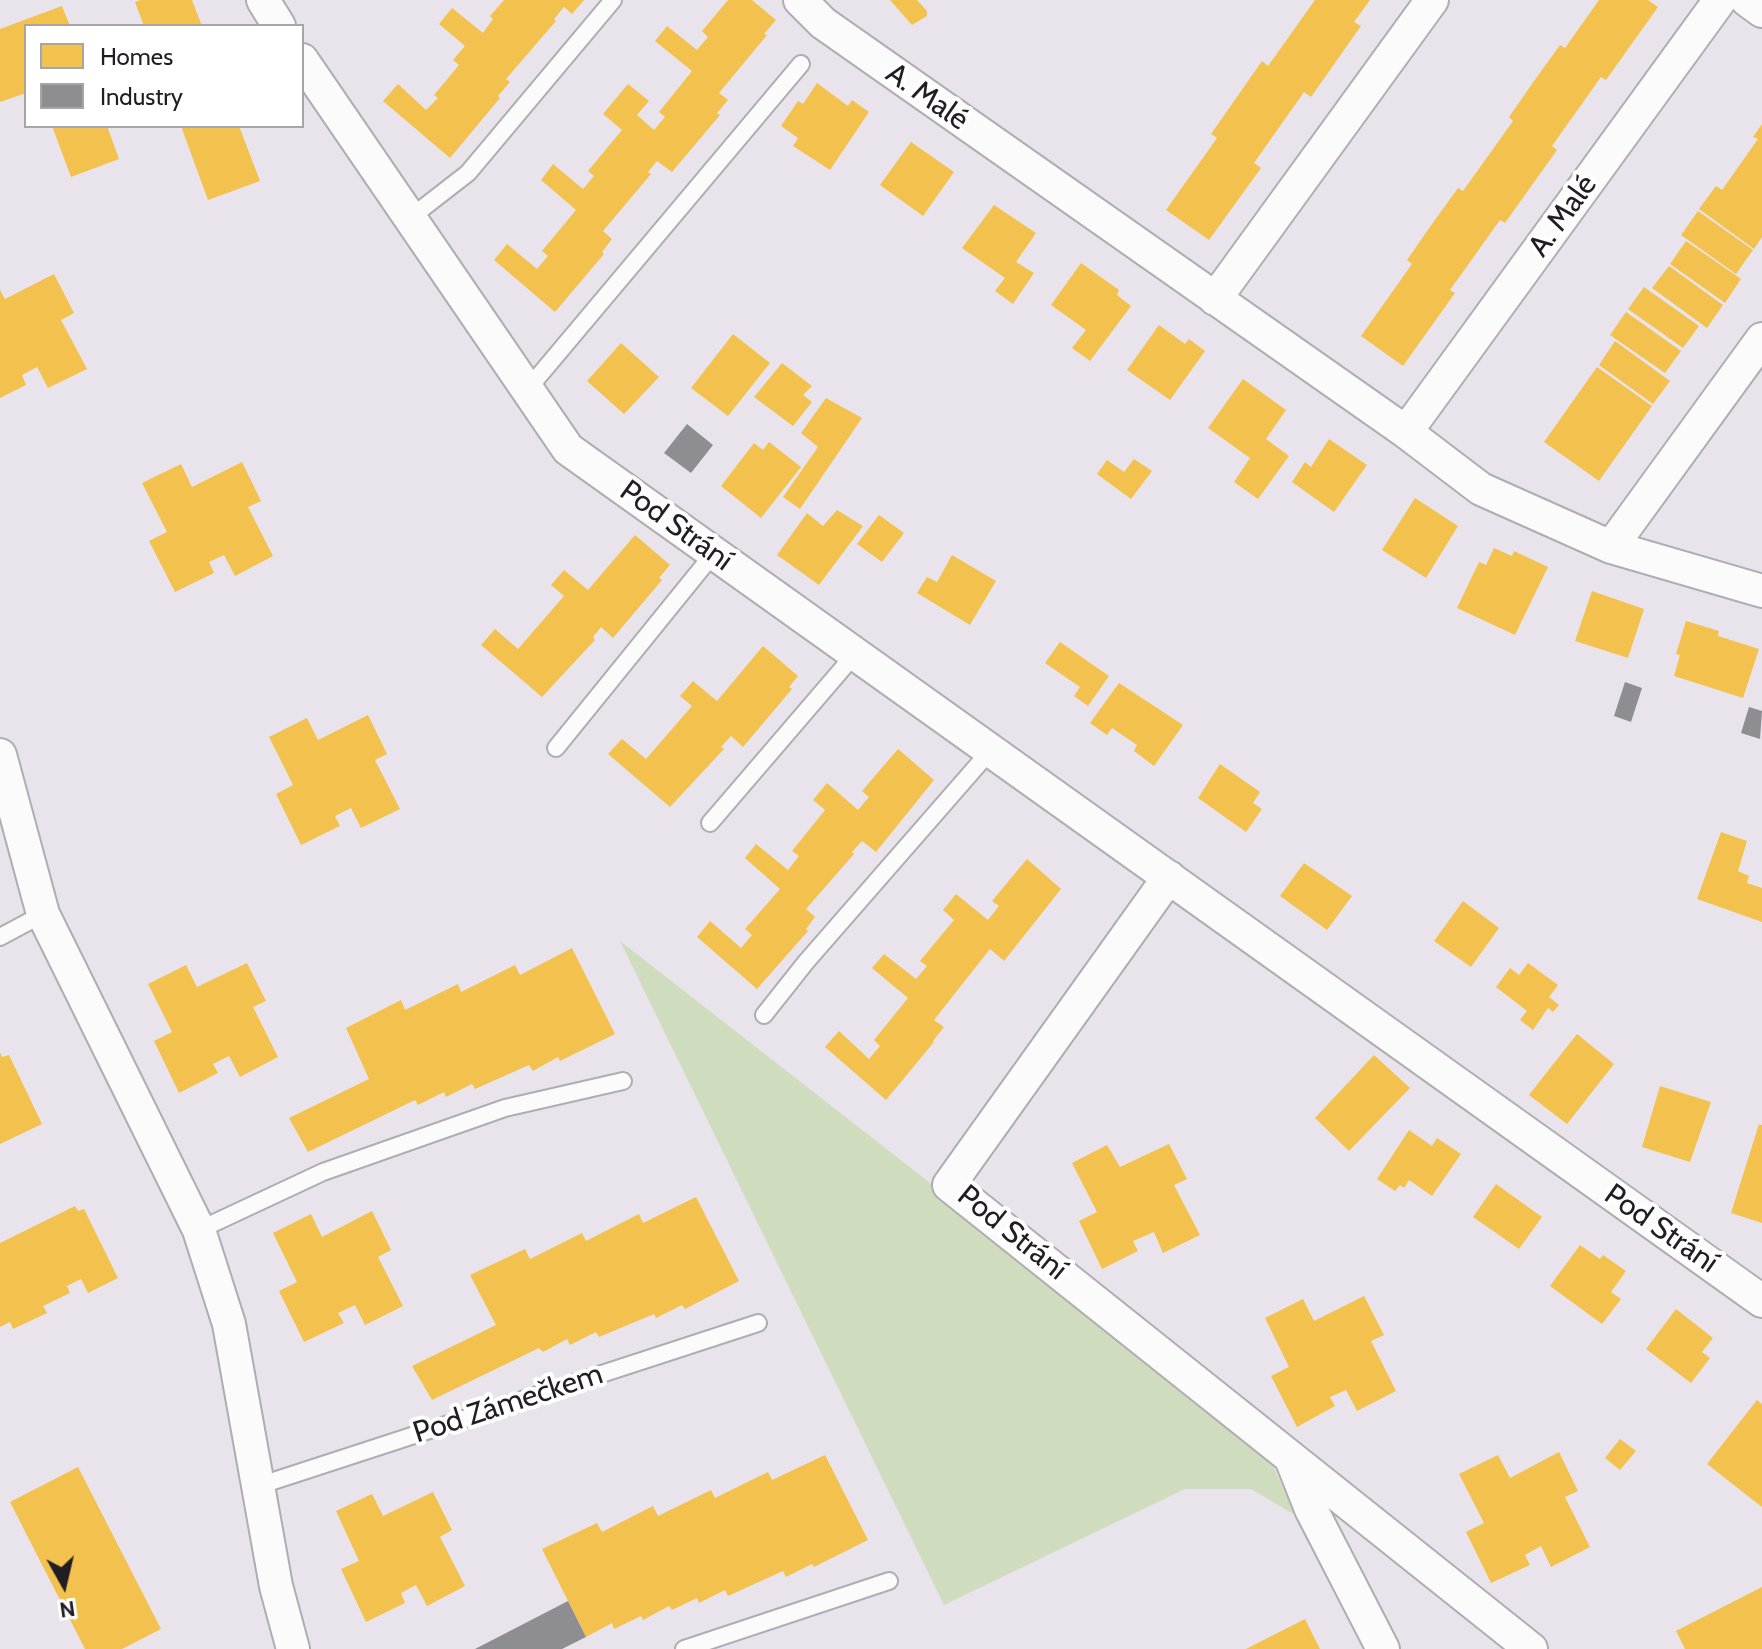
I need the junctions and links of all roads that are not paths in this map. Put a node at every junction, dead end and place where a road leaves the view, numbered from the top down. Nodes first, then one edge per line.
1 (263, 0) edge
2 (613, 0) edge
3 (800, 0) edge
4 (1432, 0) edge
5 (1720, 0) edge
6 (1747, 0) edge
7 (1762, 11) edge
8 (278, 24) edge
9 (304, 63) edge
10 (801, 64) dead end
11 (410, 218) junction
12 (1215, 299) junction
13 (1762, 339) edge
14 (527, 390) junction
15 (1406, 432) junction
16 (1611, 547) junction
17 (714, 553) junction
18 (1762, 591) edge
19 (855, 654) junction
20 (556, 748) dead end
21 (990, 751) junction
22 (0, 755) edge
23 (710, 823) dead end
24 (1169, 877) junction
25 (43, 914) junction
26 (0, 937) edge
27 (764, 1015) dead end
28 (623, 1081) dead end
29 (199, 1230) junction
30 (1762, 1301) edge
31 (758, 1323) dead end
32 (1291, 1458) junction
33 (258, 1486) junction
34 (889, 1581) dead end
35 (293, 1649) edge
36 (684, 1649) edge
37 (1383, 1649) edge
38 (1531, 1649) edge

1 - 8 street
2 - 11 lane
3 - 12 street, A. Malé
4 - 12 street
5 - 15 street, A. Malé
6 - 7 street
9 - 11 street, Pod Strání
10 - 14 lane
11 - 14 street, Pod Strání
12 - 15 street, A. Malé
13 - 16 street
14 - 17 street, Pod Strání
15 - 16 street, A. Malé
16 - 18 street, A. Malé
17 - 19 street, Pod Strání
17 - 20 lane
19 - 21 street, Pod Strání
19 - 23 lane
21 - 24 street, Pod Strání
21 - 27 lane
22 - 25 street
24 - 30 street, Pod Strání
24 - 32 street, Pod Strání
25 - 26 lane
25 - 29 street
28 - 29 lane
29 - 33 street
31 - 33 lane, Pod Zámečkem
32 - 37 street, Pod Strání
32 - 38 street, Pod Strání
33 - 35 street
34 - 36 lane

